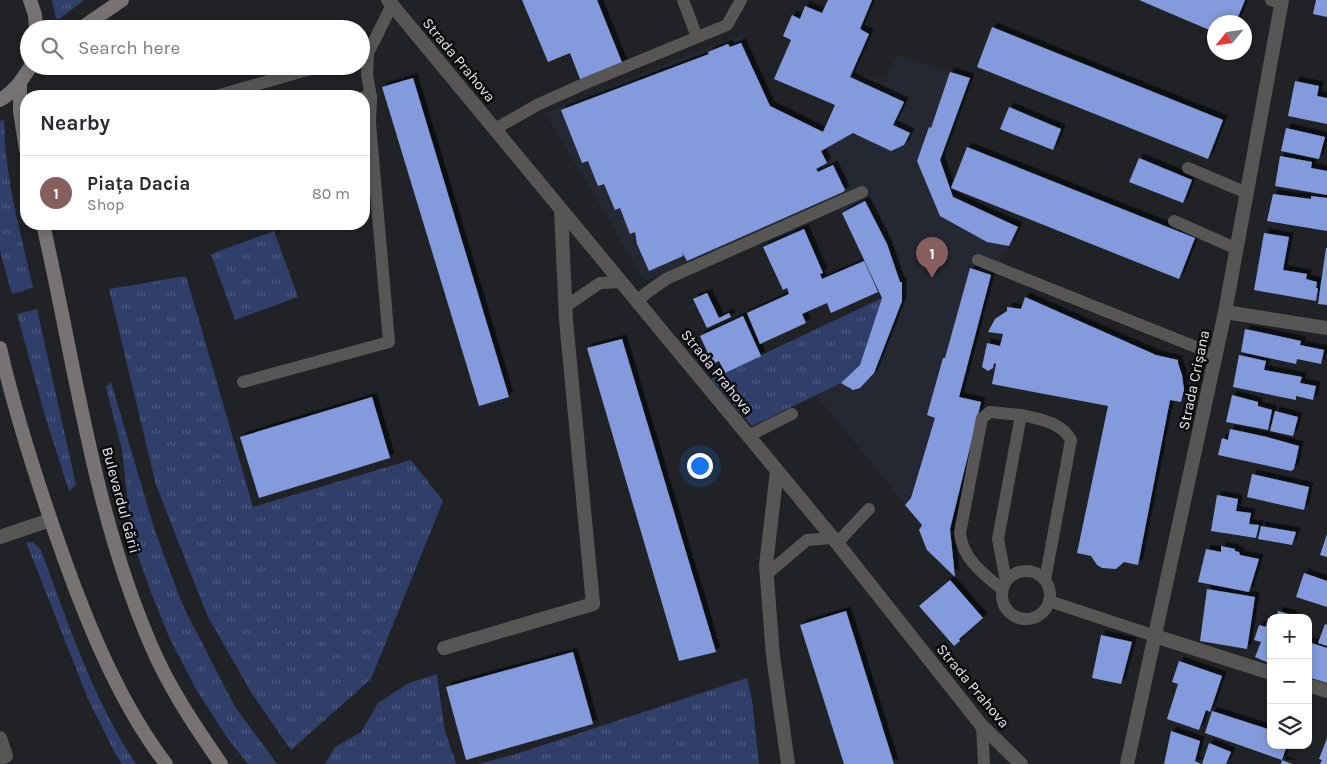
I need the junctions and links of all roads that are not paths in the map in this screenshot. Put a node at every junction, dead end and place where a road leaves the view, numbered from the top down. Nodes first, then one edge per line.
1 (30, 0) edge
2 (122, 0) edge
3 (683, 0) edge
4 (741, 0) edge
5 (1278, 1) edge
6 (390, 2) edge
7 (35, 20) edge
8 (93, 20) edge
9 (697, 37) junction
10 (370, 42) edge
11 (25, 75) edge
12 (290, 75) edge
13 (367, 75) edge
14 (20, 84) junction
15 (20, 90) edge
16 (20, 90) edge
17 (237, 90) edge
18 (367, 90) edge
19 (0, 100) edge
20 (20, 111) edge
21 (370, 123) edge
22 (495, 129) junction
23 (1188, 168) dead end
24 (862, 192) dead end
25 (1247, 193) junction
26 (561, 210) junction
27 (1174, 221) dead end
28 (44, 230) edge
29 (1236, 249) junction
30 (978, 260) dead end
31 (621, 282) junction
32 (638, 302) junction
33 (566, 306) junction
34 (1225, 312) junction
35 (1327, 328) edge
36 (0, 348) edge
37 (1216, 356) junction
38 (243, 382) dead end
39 (792, 414) dead end
40 (1021, 415) junction
41 (748, 436) junction
42 (777, 471) junction
43 (869, 509) dead end
44 (50, 520) junction
45 (0, 537) edge
46 (835, 541) junction
47 (767, 574) junction
48 (1045, 580) junction
49 (1004, 585) junction
50 (1050, 601) junction
51 (1155, 636) junction
52 (444, 648) dead end
53 (1267, 672) edge
54 (1312, 686) edge
55 (1327, 691) edge
56 (982, 726) junction
57 (0, 738) edge
58 (0, 758) edge
59 (166, 764) edge
60 (221, 764) edge
61 (788, 764) edge
62 (984, 764) edge
63 (1021, 764) edge
64 (1127, 764) edge

1 - 7 main road
2 - 8 main road
3 - 9 lane
4 - 9 lane
5 - 25 street, Strada Crișana
6 - 10 lane
6 - 22 street, Strada Prahova
9 - 22 lane
11 - 14 main road
12 - 17 lane
13 - 18 lane
14 - 16 main road
14 - 19 main road
15 - 20 main road
21 - 38 lane
22 - 26 street, Strada Prahova
23 - 25 lane
24 - 32 lane
25 - 29 street, Strada Crișana
26 - 31 street, Strada Prahova
26 - 33 street
27 - 29 lane
28 - 60 main road, Bulevardul Gării
29 - 34 street, Strada Crișana
30 - 37 lane
31 - 32 street, Strada Prahova
31 - 33 lane
32 - 41 street, Strada Prahova
33 - 52 street
34 - 35 street
34 - 37 street, Strada Crișana
36 - 44 main road
37 - 51 street, Strada Crișana
39 - 41 lane
40 - 48 lane
40 - 49 lane
40 - 49 lane
41 - 42 street, Strada Prahova
42 - 46 street, Strada Prahova
42 - 47 street
43 - 46 lane
44 - 45 street
44 - 59 main road
46 - 47 lane
46 - 56 street, Strada Prahova
47 - 61 street
48 - 49 lane
48 - 50 lane
49 - 50 lane
50 - 51 lane
51 - 53 street
51 - 64 street, Strada Crișana
54 - 55 street
56 - 62 lane
56 - 63 street, Strada Prahova
57 - 58 street

